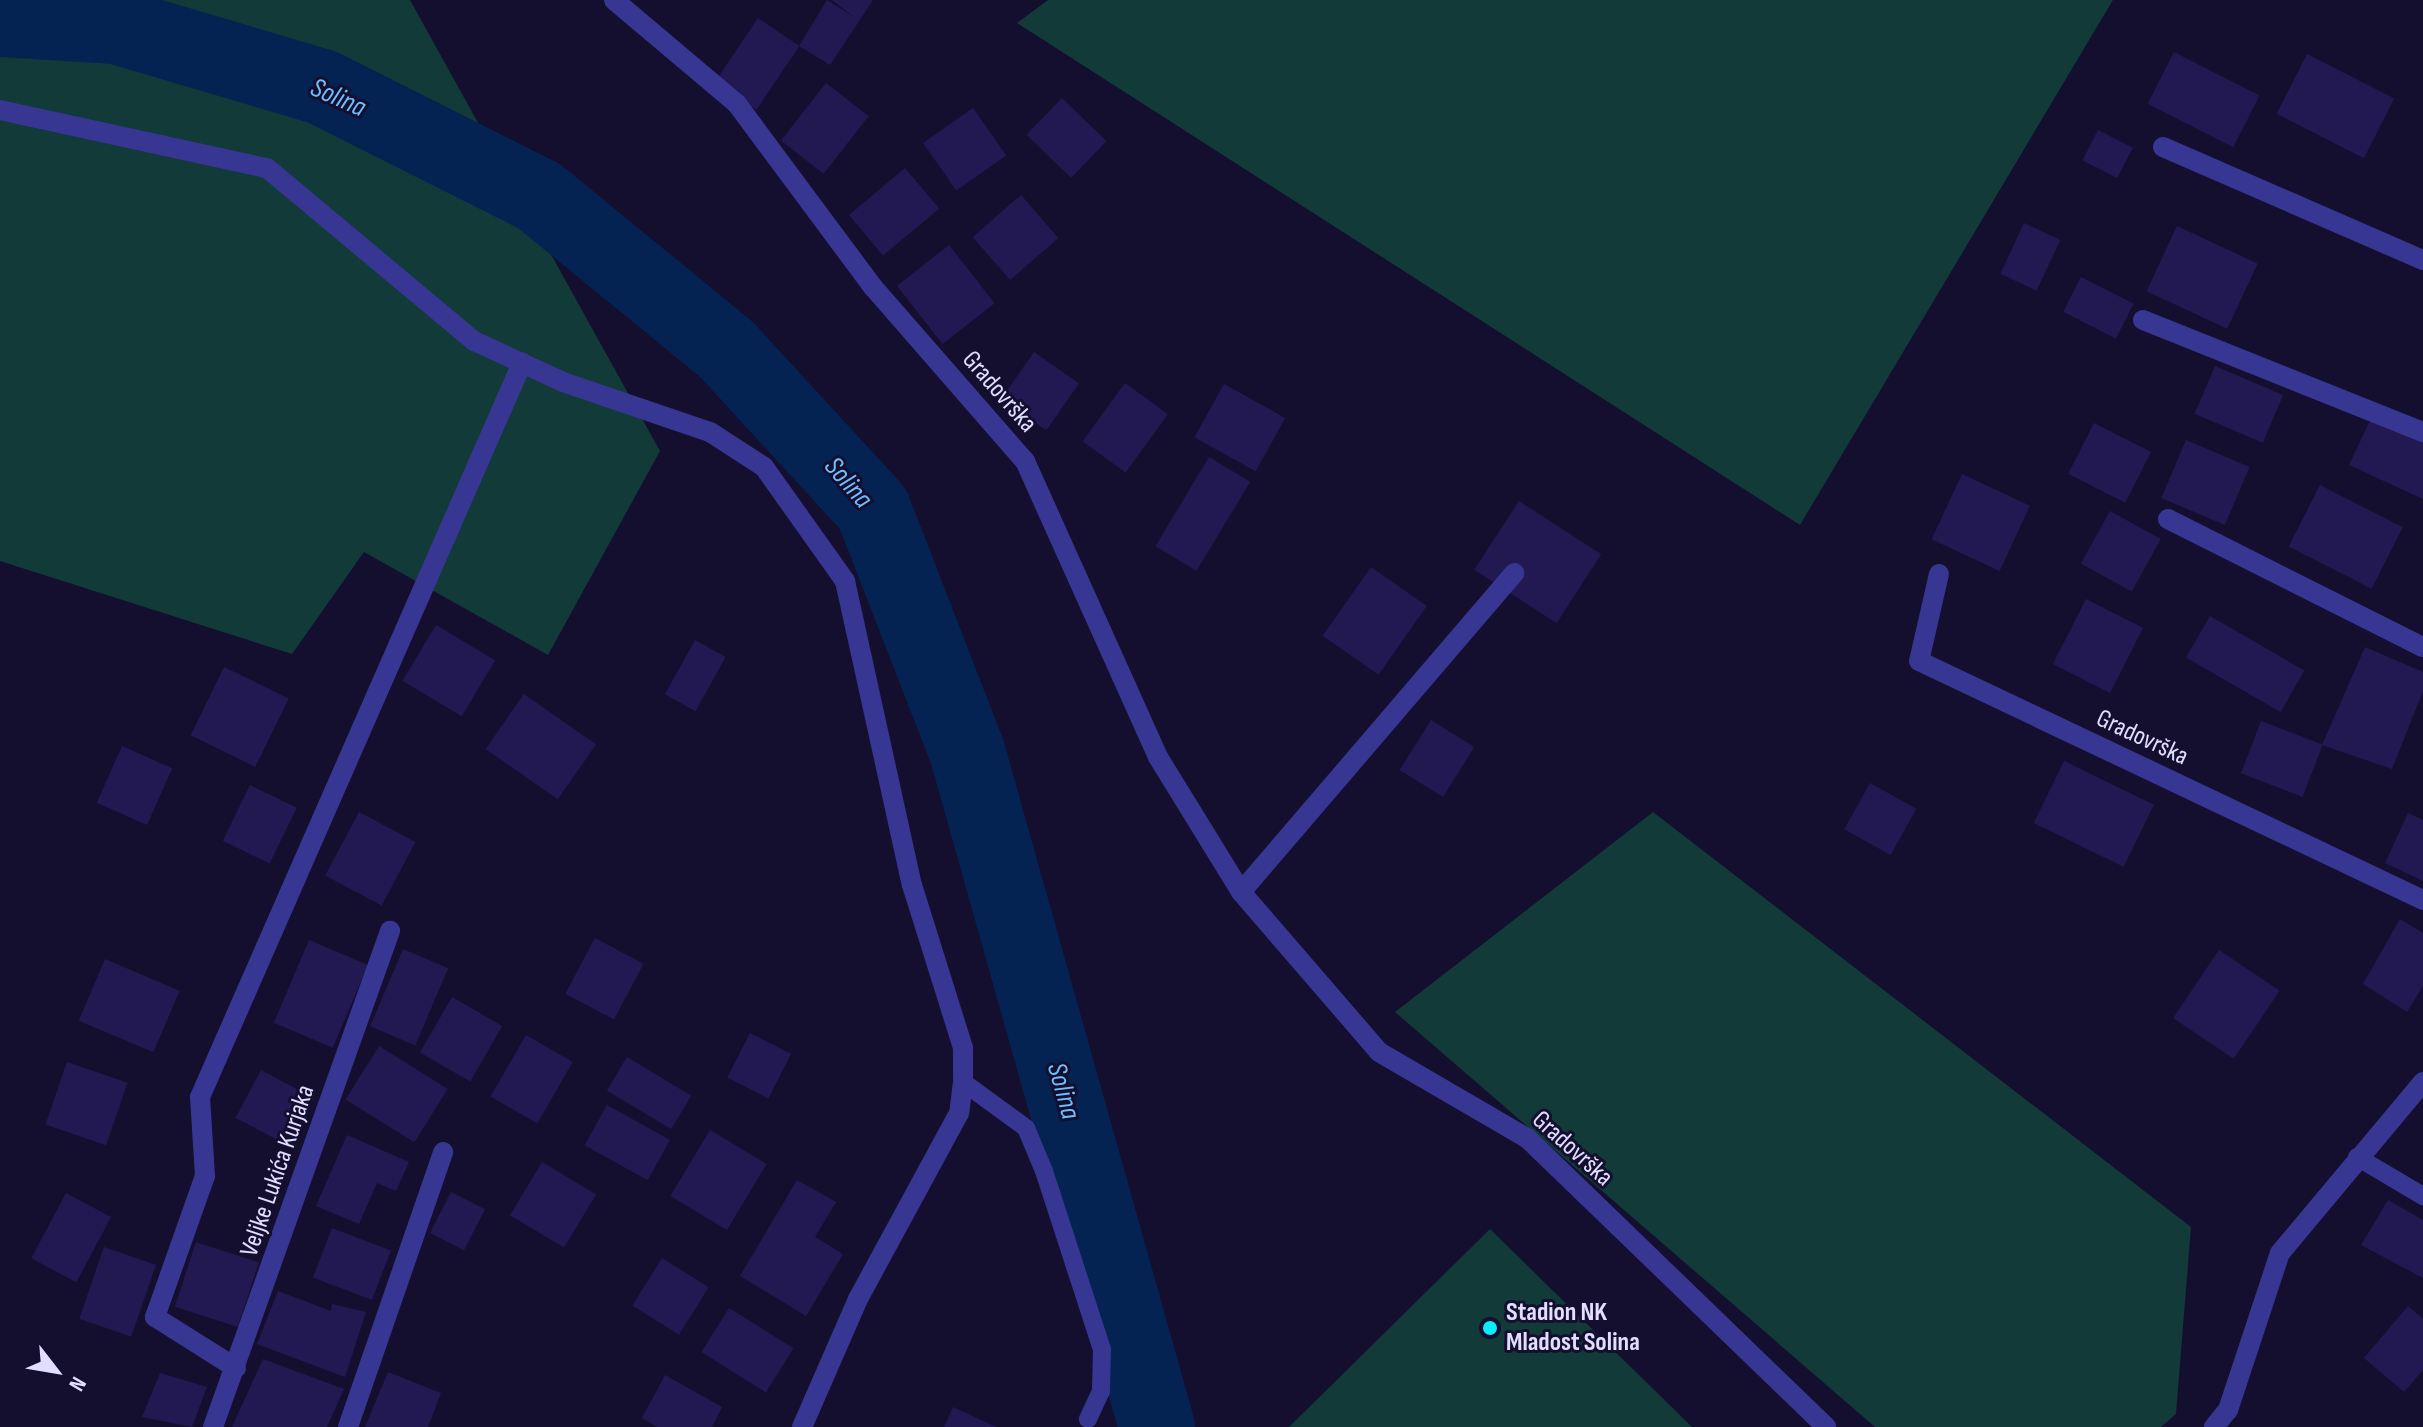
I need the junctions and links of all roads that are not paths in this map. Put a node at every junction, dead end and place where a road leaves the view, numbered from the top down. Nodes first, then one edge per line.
1 (614, 0) edge
2 (0, 110) edge
3 (2163, 147) dead end
4 (2423, 260) edge
5 (2143, 320) dead end
6 (522, 363) junction
7 (2423, 432) edge
8 (2168, 519) dead end
9 (1514, 573) dead end
10 (1939, 574) dead end
11 (2423, 647) edge
12 (1241, 892) junction
13 (2423, 900) edge
14 (390, 931) dead end
15 (963, 1082) junction
16 (2423, 1082) edge
17 (443, 1152) dead end
18 (2357, 1157) junction
19 (2423, 1196) edge
20 (236, 1368) junction
21 (1088, 1419) dead end
22 (213, 1427) edge
23 (348, 1427) edge
24 (802, 1427) edge
25 (1826, 1427) edge
26 (2214, 1427) edge

1 - 12 street, Gradovrška
2 - 6 street
3 - 4 street
5 - 7 street
6 - 15 street
6 - 20 street
8 - 11 street
9 - 12 street
10 - 13 street, Gradovrška
12 - 25 street, Gradovrška
14 - 20 street, Veljke Lukića Kurjaka
15 - 21 lane
15 - 24 street
16 - 18 street
17 - 23 street
18 - 19 lane
18 - 26 street
20 - 22 street, Veljke Lukića Kurjaka

